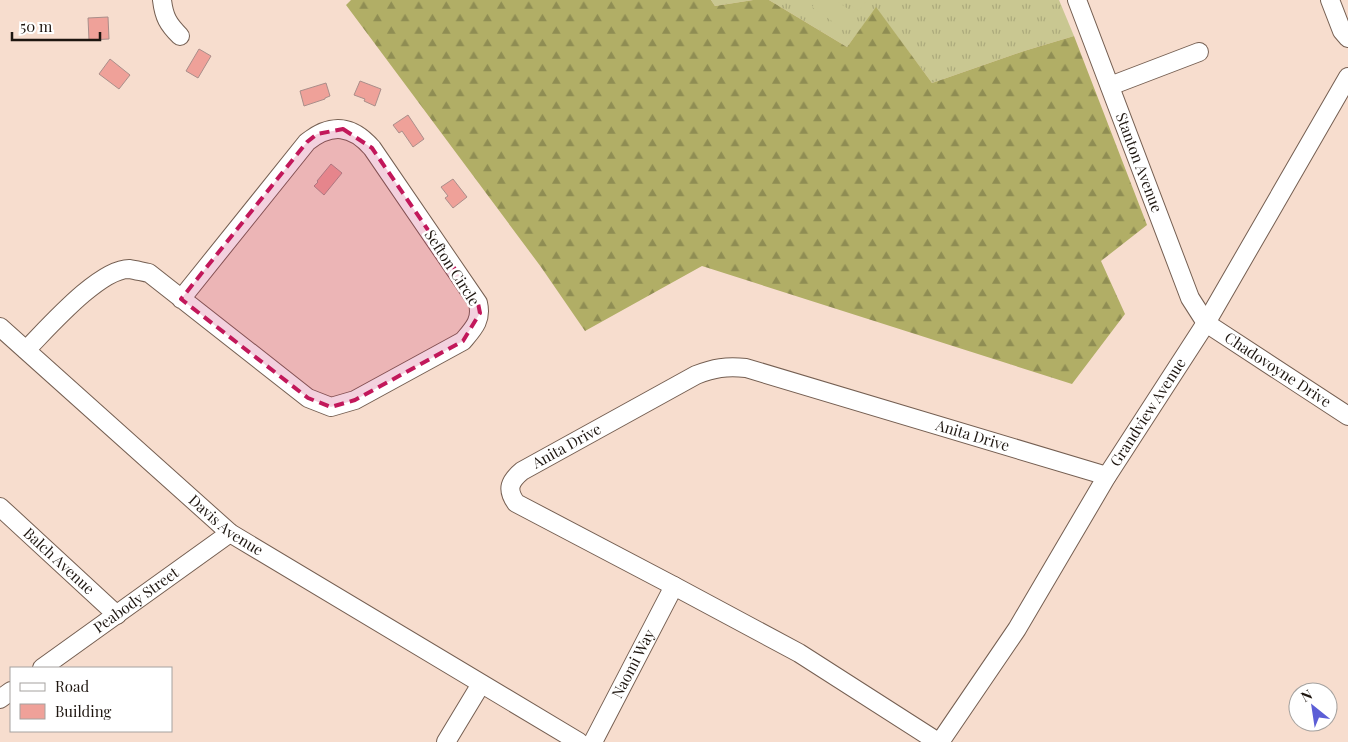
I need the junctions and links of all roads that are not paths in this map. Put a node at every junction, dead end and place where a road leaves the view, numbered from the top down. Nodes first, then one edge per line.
1 (162, 0) edge
2 (1077, 0) edge
3 (1330, 0) edge
4 (180, 36) dead end
5 (1348, 38) edge
6 (1199, 52) dead end
7 (1348, 78) edge
8 (1110, 86) junction
9 (181, 299) junction
10 (1206, 323) junction
11 (0, 327) edge
12 (26, 350) junction
13 (1348, 416) edge
14 (1107, 476) junction
15 (0, 507) edge
16 (230, 533) junction
17 (674, 586) junction
18 (117, 614) junction
19 (43, 667) edge
20 (481, 684) junction
21 (446, 742) edge
22 (579, 742) edge
23 (593, 742) edge
24 (939, 742) edge

1 - 4 street
2 - 8 street, Stanton Avenue
3 - 5 street
6 - 8 street
7 - 10 street, Grandview Avenue
8 - 10 street, Stanton Avenue
9 - 9 street, Sefton Circle
9 - 12 street, Sefton Circle
10 - 13 street, Chadovoyne Drive
10 - 14 street, Grandview Avenue
11 - 12 street, Davis Avenue
12 - 16 street, Davis Avenue
14 - 17 street, Anita Drive
14 - 24 street, Grandview Avenue
15 - 18 street, Balch Avenue
16 - 18 street, Peabody Street
16 - 20 street, Davis Avenue
17 - 23 street, Naomi Way
17 - 24 street, Anita Drive
18 - 19 street, Peabody Street
20 - 21 street
20 - 22 street, Davis Avenue

